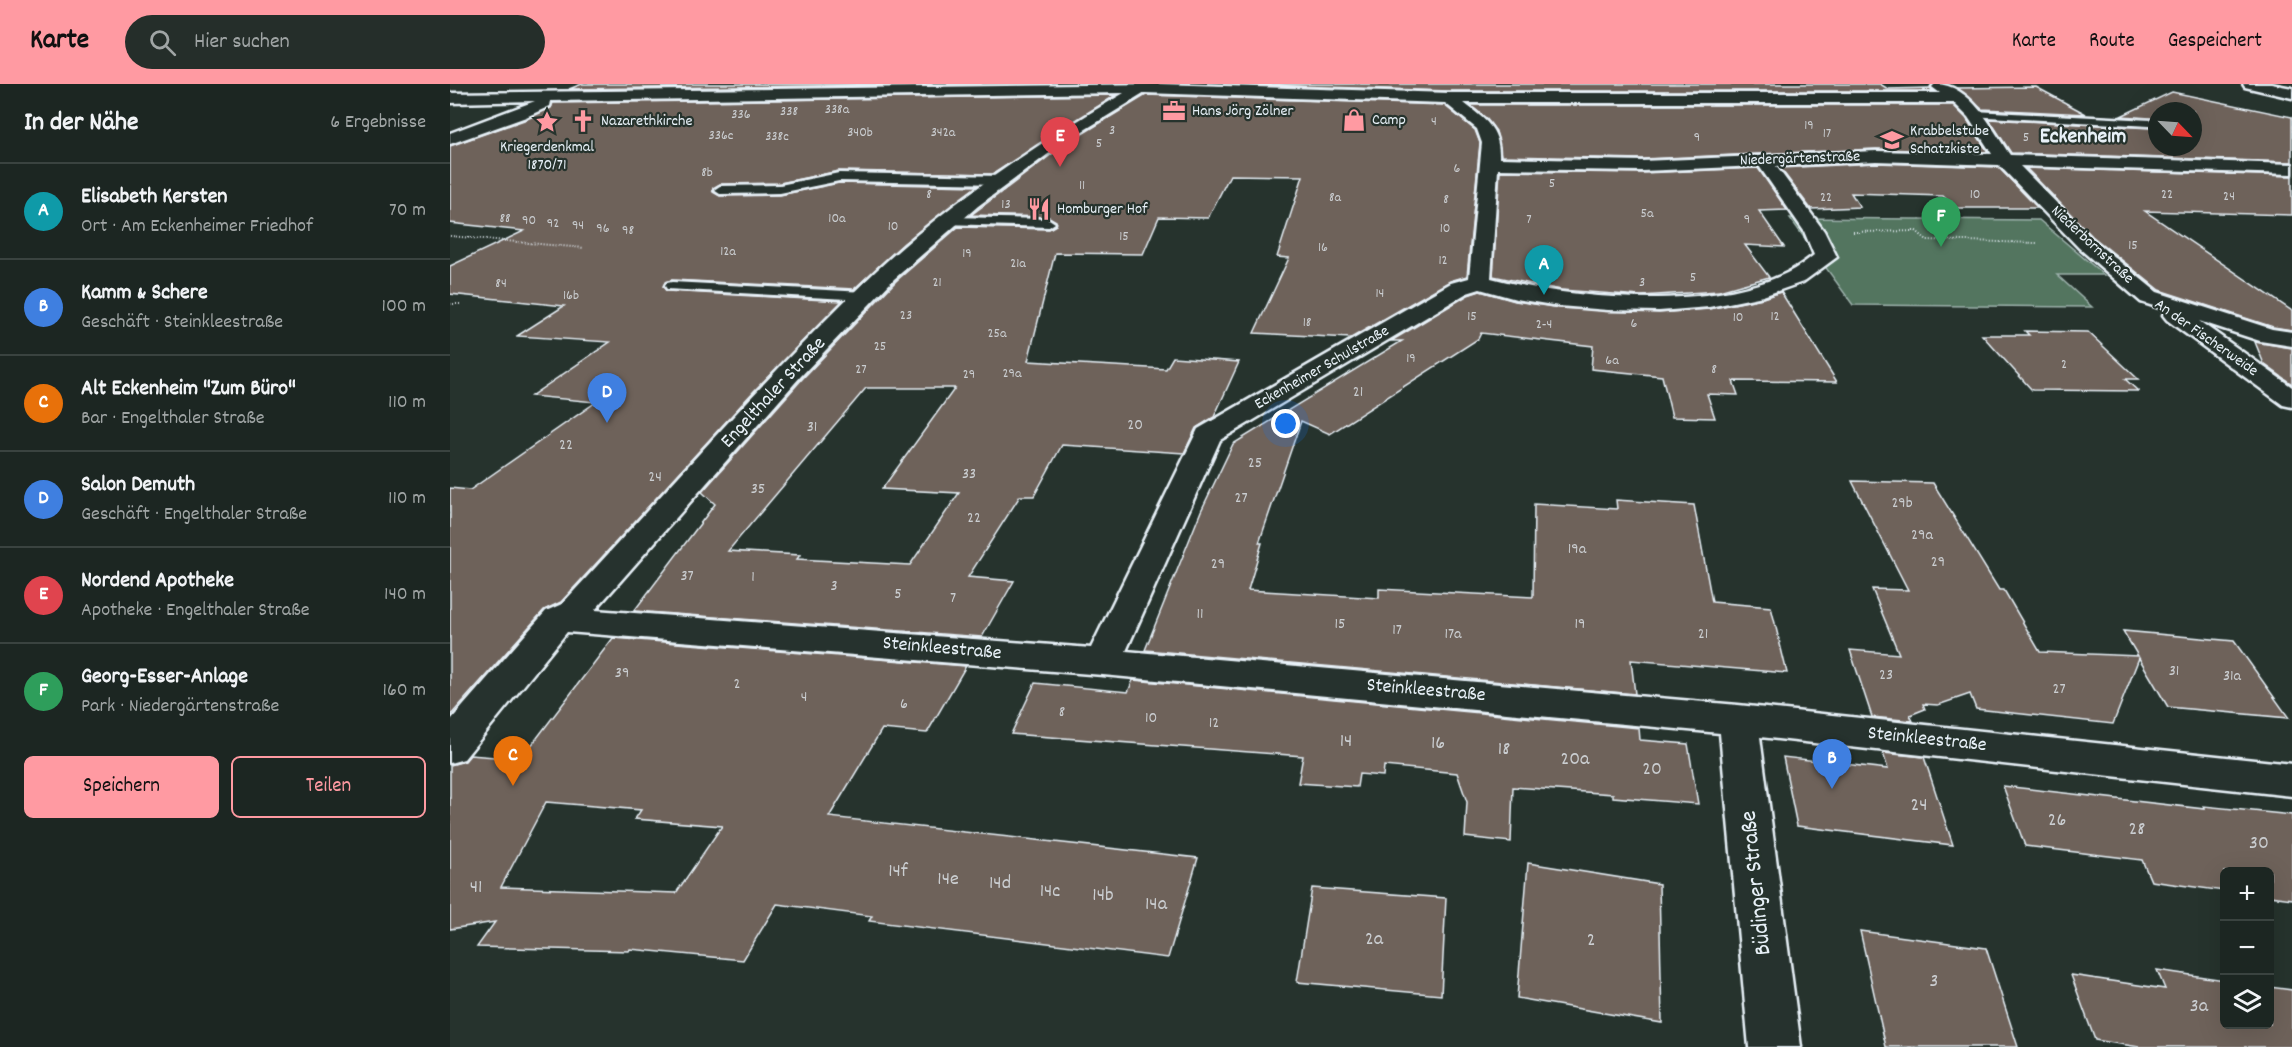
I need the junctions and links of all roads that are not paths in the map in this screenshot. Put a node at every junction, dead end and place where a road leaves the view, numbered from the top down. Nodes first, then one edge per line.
1 (521, 84) edge
2 (1935, 84) edge
3 (2250, 84) edge
4 (1147, 86) edge
5 (2292, 93) edge
6 (450, 98) edge
7 (482, 98) junction
8 (557, 98) junction
9 (1449, 98) junction
10 (1958, 98) junction
11 (1974, 114) junction
12 (2148, 123) edge
13 (450, 139) edge
14 (1763, 160) junction
15 (2005, 161) junction
16 (1488, 163) junction
17 (2292, 169) edge
18 (1001, 180) junction
19 (720, 190) dead end
20 (948, 221) junction
21 (1050, 223) dead end
22 (1480, 282) junction
23 (672, 286) dead end
24 (865, 296) junction
25 (2149, 297) junction
26 (2292, 339) edge
27 (2292, 399) edge
28 (558, 619) junction
29 (1103, 662) junction
30 (1738, 720) junction
31 (450, 748) edge
32 (2292, 780) edge
33 (1775, 1047) edge

1 - 7 street
2 - 10 street, Niederbornstraße
3 - 5 street
4 - 8 street
4 - 9 street
4 - 18 street, Engelthaler Straße
6 - 7 street
7 - 8 street
8 - 13 street
9 - 10 street
9 - 16 street
10 - 11 street, Niederbornstraße
11 - 12 lane
11 - 15 street, Niederbornstraße
14 - 15 street, Niedergärtenstraße
14 - 16 street, Niedergärtenstraße
14 - 22 street
15 - 17 street, Niedergärtenstraße
15 - 25 street, Niederbornstraße
16 - 22 street
18 - 19 lane
18 - 20 street, Engelthaler Straße
20 - 21 lane
20 - 24 street, Engelthaler Straße
22 - 29 street, Eckenheimer Schulstraße
23 - 24 lane
24 - 28 street, Engelthaler Straße
25 - 26 street, Niederbornstraße
25 - 27 street, An der Fischerweide
28 - 29 street, Steinkleestraße
28 - 31 street, Engelthaler Straße
29 - 30 street, Steinkleestraße
30 - 32 street, Steinkleestraße
30 - 33 street, Büdinger Straße

